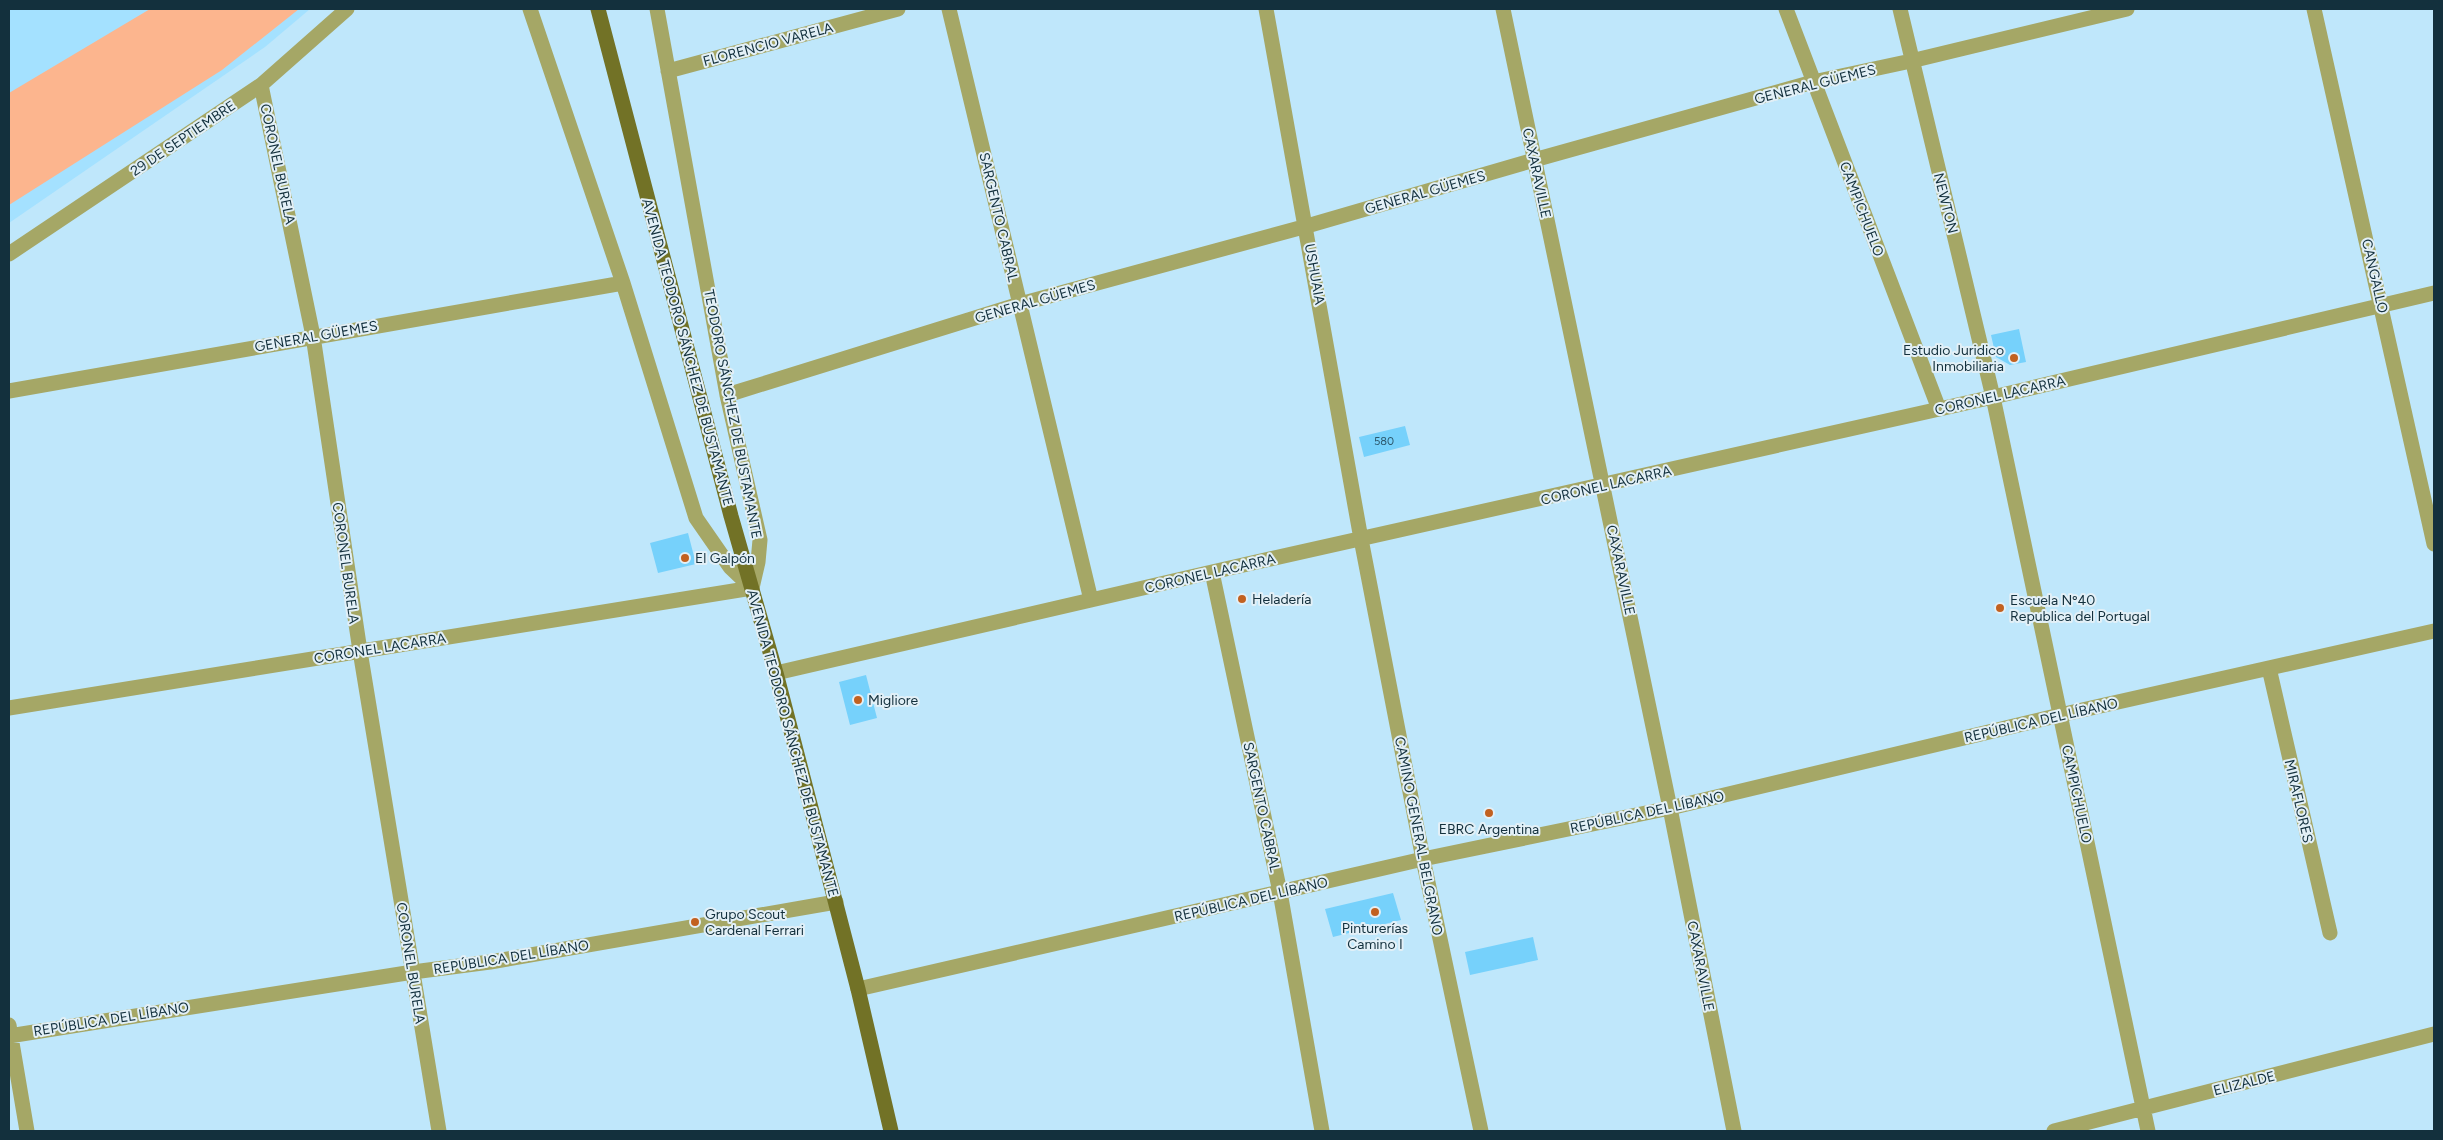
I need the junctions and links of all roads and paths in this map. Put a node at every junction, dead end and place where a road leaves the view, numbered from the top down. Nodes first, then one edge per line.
1 (347, 9) edge
2 (530, 9) edge
3 (598, 9) edge
4 (657, 9) edge
5 (898, 9) edge
6 (949, 9) edge
7 (1266, 9) edge
8 (1503, 9) edge
9 (1786, 9) edge
10 (1900, 9) edge
11 (2128, 9) edge
12 (2314, 9) edge
13 (1911, 61) junction
14 (668, 71) junction
15 (1813, 82) junction
16 (261, 85) junction
17 (1534, 160) junction
18 (1307, 226) junction
19 (9, 254) edge
20 (623, 283) junction
21 (2434, 293) edge
22 (1020, 304) junction
23 (2381, 304) junction
24 (313, 336) junction
25 (9, 390) edge
26 (727, 395) junction
27 (1993, 397) junction
28 (1939, 409) junction
29 (1604, 486) junction
30 (1361, 539) junction
31 (2434, 544) edge
32 (1212, 572) junction
33 (752, 588) junction
34 (1091, 600) junction
35 (2434, 631) edge
36 (360, 651) junction
37 (2269, 668) junction
38 (776, 673) junction
39 (9, 708) edge
40 (2060, 715) junction
41 (1670, 808) junction
42 (1423, 859) junction
43 (1280, 892) junction
44 (836, 902) junction
45 (2330, 933) dead end
46 (413, 972) junction
47 (858, 989) junction
48 (9, 1032) edge
49 (2434, 1034) edge
50 (2142, 1108) junction
51 (27, 1131) edge
52 (439, 1131) edge
53 (891, 1131) edge
54 (1322, 1131) edge
55 (1481, 1131) edge
56 (1734, 1131) edge
57 (2054, 1131) edge
58 (2148, 1131) edge

1 - 16 street, 29 DE SEPTIEMBRE
2 - 20 street
3 - 33 main road, AVENIDA TEODORO SÁNCHEZ DE BUSTAMANTE
4 - 14 street, TEODORO SÁNCHEZ DE BUSTAMANTE
5 - 14 street, FLORENCIO VARELA
6 - 22 street, SARGENTO CABRAL
7 - 18 street, USHUAIA
8 - 17 street, CAXARAVILLE
9 - 15 street, CAMPICHUELO
10 - 13 street, NEWTON
11 - 13 street, GENERAL GÜEMES
12 - 23 street, CANGALLO
13 - 15 street, GENERAL GÜEMES
13 - 27 street, NEWTON
14 - 26 street, TEODORO SÁNCHEZ DE BUSTAMANTE
15 - 17 street, GENERAL GÜEMES
15 - 28 street, CAMPICHUELO
16 - 19 street, 29 DE SEPTIEMBRE
16 - 24 street, CORONEL BURELA
17 - 18 street, GENERAL GÜEMES
17 - 29 street, CAXARAVILLE
18 - 22 street, GENERAL GÜEMES
18 - 30 street, USHUAIA
20 - 24 street, GENERAL GÜEMES
20 - 33 street
21 - 23 street, CORONEL LACARRA
22 - 26 street, GENERAL GÜEMES
22 - 34 street, SARGENTO CABRAL
23 - 27 street, CORONEL LACARRA
23 - 31 street, CANGALLO
24 - 25 street, GENERAL GÜEMES
24 - 36 street, CORONEL BURELA
26 - 33 street, TEODORO SÁNCHEZ DE BUSTAMANTE
27 - 28 street, CORONEL LACARRA
27 - 40 street, CAMPICHUELO
28 - 29 street, CORONEL LACARRA
29 - 30 street, CORONEL LACARRA
29 - 41 street, CAXARAVILLE
30 - 32 street, CORONEL LACARRA
30 - 42 street, CAMINO GENERAL BELGRANO
32 - 34 street, CORONEL LACARRA
32 - 43 street, SARGENTO CABRAL
33 - 36 street, CORONEL LACARRA
33 - 38 main road, AVENIDA TEODORO SÁNCHEZ DE BUSTAMANTE
34 - 38 street, CORONEL LACARRA
35 - 37 street, REPÚBLICA DEL LÍBANO
36 - 39 street, CORONEL LACARRA
36 - 46 street, CORONEL BURELA
37 - 40 street, REPÚBLICA DEL LÍBANO
37 - 45 street, MIRAFLORES
38 - 44 main road, AVENIDA TEODORO SÁNCHEZ DE BUSTAMANTE
40 - 41 street, REPÚBLICA DEL LÍBANO
40 - 50 street, CAMPICHUELO
41 - 42 street, REPÚBLICA DEL LÍBANO
41 - 56 street, CAXARAVILLE
42 - 43 street, REPÚBLICA DEL LÍBANO
42 - 55 street, CAMINO GENERAL BELGRANO
43 - 47 street, REPÚBLICA DEL LÍBANO
43 - 54 street, SARGENTO CABRAL
44 - 46 street, REPÚBLICA DEL LÍBANO
44 - 47 main road, AVENIDA TEODORO SÁNCHEZ DE BUSTAMANTE
46 - 48 street, REPÚBLICA DEL LÍBANO
46 - 52 street, CORONEL BURELA
47 - 53 main road, AVENIDA TEODORO SÁNCHEZ DE BUSTAMANTE
48 - 51 street
49 - 50 street, ELIZALDE
50 - 57 street, ELIZALDE
50 - 58 street, CAMPICHUELO

